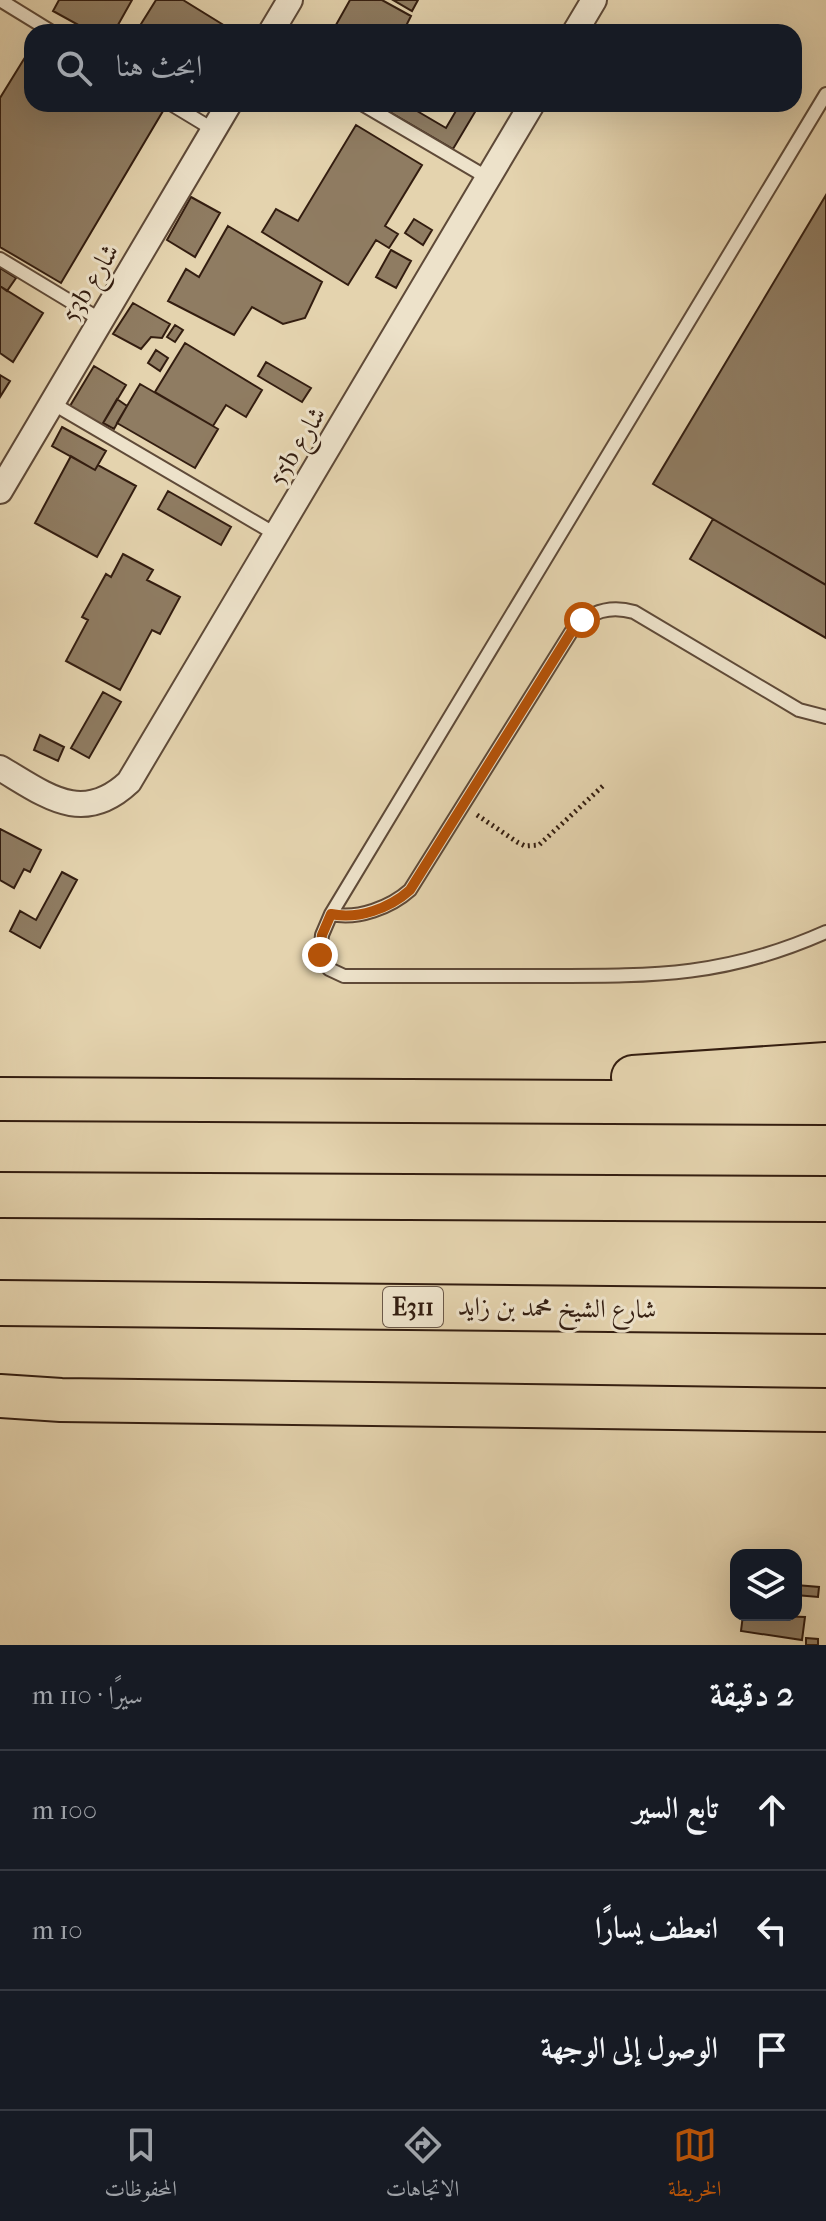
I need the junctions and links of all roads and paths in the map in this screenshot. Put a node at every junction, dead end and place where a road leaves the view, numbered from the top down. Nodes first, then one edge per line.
1 (0, 0) edge
2 (290, 0) edge
3 (594, 0) edge
4 (39, 24) edge
5 (276, 24) edge
6 (580, 24) edge
7 (826, 94) edge
8 (184, 112) edge
9 (224, 112) edge
10 (376, 112) edge
11 (527, 112) edge
12 (214, 130) junction
13 (488, 178) junction
14 (0, 259) edge
15 (101, 320) junction
16 (52, 403) junction
17 (0, 491) edge
18 (277, 535) junction
19 (826, 717) edge
20 (0, 768) edge
21 (605, 784) dead end
22 (463, 806) junction
23 (331, 914) junction
24 (826, 932) edge
25 (826, 1064) edge
26 (0, 1099) edge
27 (541, 1102) junction
28 (826, 1103) edge
29 (0, 1195) edge
30 (826, 1199) edge
31 (0, 1303) edge
32 (826, 1311) edge
33 (0, 1396) edge
34 (826, 1410) edge

1 - 4 lane
2 - 5 street
3 - 6 street
7 - 23 lane
8 - 12 lane
9 - 12 street, 53b شارع
10 - 13 lane
11 - 13 street, 55b شارع
12 - 15 street, 53b شارع
13 - 18 street, 55b شارع
14 - 15 lane
15 - 16 street, 53b شارع
16 - 17 street, 53b شارع
16 - 18 lane
18 - 20 street, 55b شارع
19 - 22 lane
21 - 22 path
22 - 23 lane
23 - 24 lane
25 - 27 highway
26 - 27 highway
27 - 28 highway
29 - 30 highway
31 - 32 highway, شارع الشيخ محمد بن زايد / E311
33 - 34 highway

